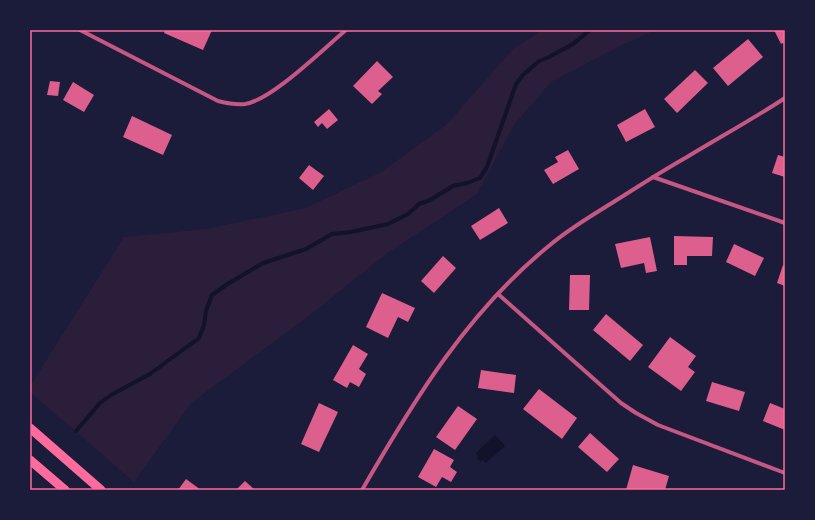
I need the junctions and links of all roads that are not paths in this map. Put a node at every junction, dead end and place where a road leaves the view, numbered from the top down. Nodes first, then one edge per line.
1 (80, 30) edge
2 (346, 30) edge
3 (785, 98) edge
4 (653, 177) junction
5 (785, 223) edge
6 (498, 294) junction
7 (30, 428) edge
8 (30, 460) edge
9 (785, 473) edge
10 (65, 490) edge
11 (101, 490) edge
12 (362, 490) edge

1 - 2 street
3 - 4 street
4 - 5 street
4 - 6 street
6 - 9 street
6 - 12 street
7 - 11 main road
8 - 10 main road

